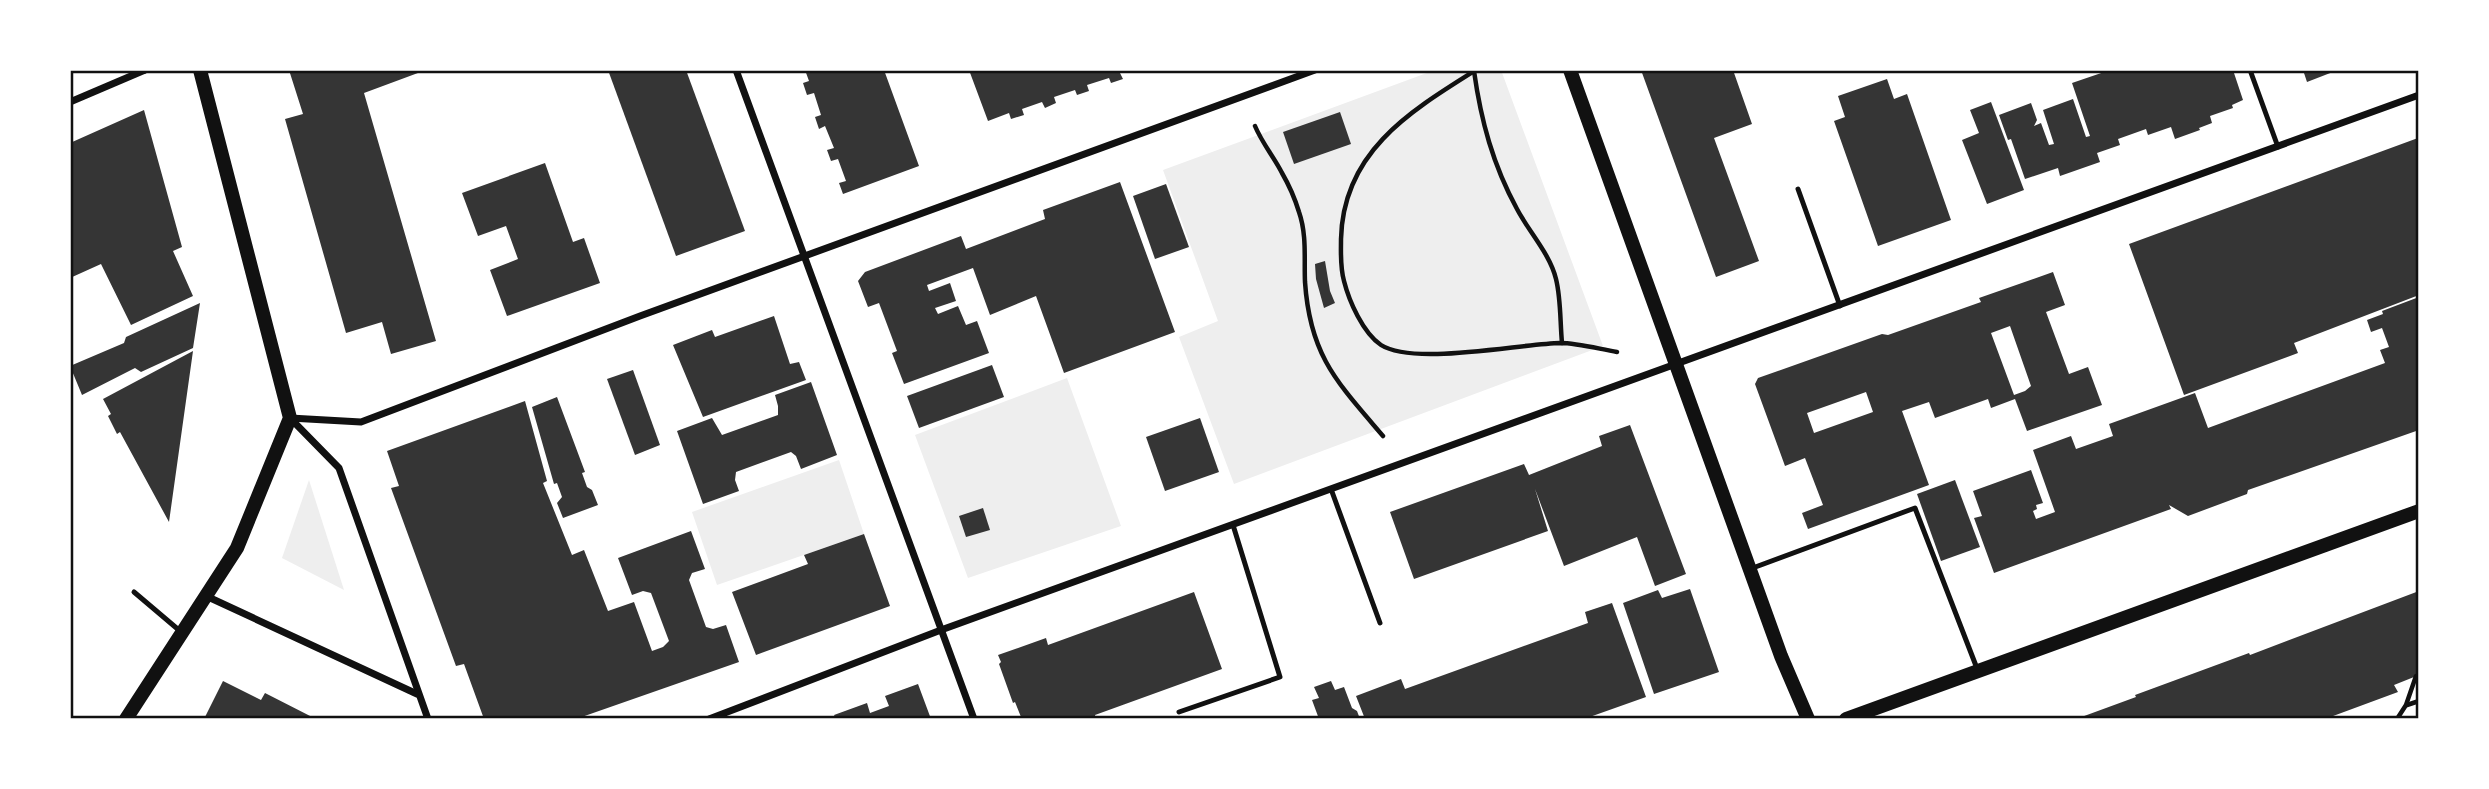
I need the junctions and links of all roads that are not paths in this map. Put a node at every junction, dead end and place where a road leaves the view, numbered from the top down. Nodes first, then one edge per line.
1 (145, 70) edge
2 (200, 70) edge
3 (736, 70) edge
4 (1315, 70) edge
5 (1570, 70) edge
6 (2250, 70) edge
7 (2419, 95) edge
8 (70, 102) edge
9 (2278, 147) junction
10 (1798, 189) dead end
11 (804, 256) junction
12 (1840, 306) junction
13 (1676, 365) junction
14 (290, 418) junction
15 (1331, 489) junction
16 (2419, 511) edge
17 (1233, 525) junction
18 (1750, 569) junction
19 (134, 592) dead end
20 (206, 596) junction
21 (1380, 623) dead end
22 (941, 630) junction
23 (183, 633) junction
24 (1978, 671) junction
25 (417, 694) junction
26 (1180, 712) dead end
27 (126, 719) edge
28 (428, 719) edge
29 (709, 719) edge
30 (974, 719) edge
31 (1808, 719) edge
32 (1846, 719) edge

1 - 8 street
2 - 14 main road
3 - 11 street
4 - 11 street
5 - 13 main road
6 - 9 lane
7 - 9 street
9 - 12 street
10 - 12 lane
11 - 14 street
11 - 22 street
12 - 13 street
13 - 15 street
13 - 18 main road
14 - 20 main road
14 - 25 street
15 - 17 street
15 - 21 lane
16 - 24 main road
17 - 22 street
17 - 26 lane
18 - 24 lane
18 - 31 main road
19 - 23 lane
20 - 23 main road
20 - 25 street
22 - 29 street
22 - 30 street
23 - 27 main road
24 - 32 main road
25 - 28 street

